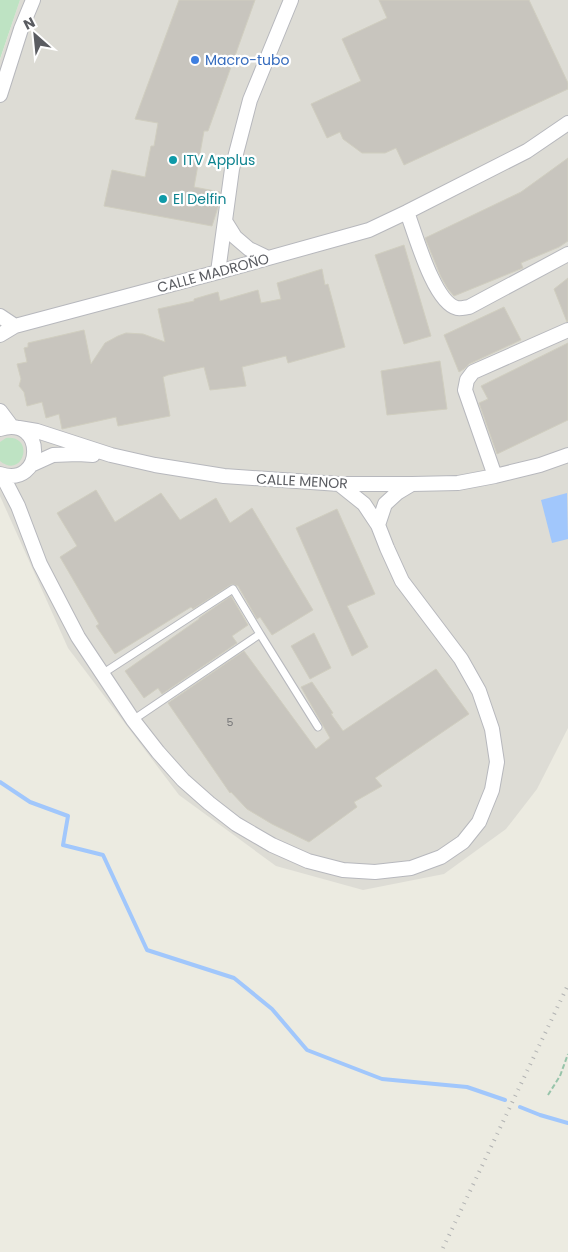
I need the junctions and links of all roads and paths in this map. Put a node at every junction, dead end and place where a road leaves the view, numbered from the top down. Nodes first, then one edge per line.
1 (33, 0) edge
2 (292, 0) edge
3 (0, 92) edge
4 (568, 123) edge
5 (407, 212) junction
6 (225, 221) junction
7 (568, 254) edge
8 (268, 258) junction
9 (218, 272) junction
10 (0, 316) edge
11 (0, 326) edge
12 (15, 326) junction
13 (568, 330) edge
14 (0, 335) edge
15 (0, 411) edge
16 (10, 428) edge
17 (568, 454) edge
18 (111, 456) junction
19 (26, 470) junction
20 (1, 474) edge
21 (495, 476) junction
22 (339, 484) junction
23 (412, 484) junction
24 (18, 506) junction
25 (378, 526) junction
26 (260, 634) junction
27 (102, 674) junction
28 (133, 720) junction
29 (318, 727) dead end
30 (568, 1054) edge
31 (548, 1095) dead end

1 - 3 street
2 - 6 street
4 - 5 street, CALLE MADROÑO
5 - 7 street
5 - 8 street, CALLE MADROÑO
6 - 8 street
6 - 9 street
8 - 9 street, CALLE MADROÑO
9 - 12 street, CALLE MADROÑO
10 - 12 street
11 - 12 street, CALLE MADROÑO
12 - 14 street, CALLE MADROÑO
13 - 21 street
15 - 16 street
16 - 18 street, CALLE MENOR
16 - 19 street
17 - 21 street, CALLE MENOR
18 - 19 street, CALLE MENOR
18 - 22 street, CALLE MENOR
19 - 20 street
19 - 24 street
20 - 24 street
21 - 23 street, CALLE MENOR
22 - 23 street, CALLE MENOR
22 - 25 street
23 - 25 street
24 - 27 street
25 - 28 street
26 - 27 lane
26 - 28 lane
26 - 29 lane
27 - 28 street
30 - 31 path

